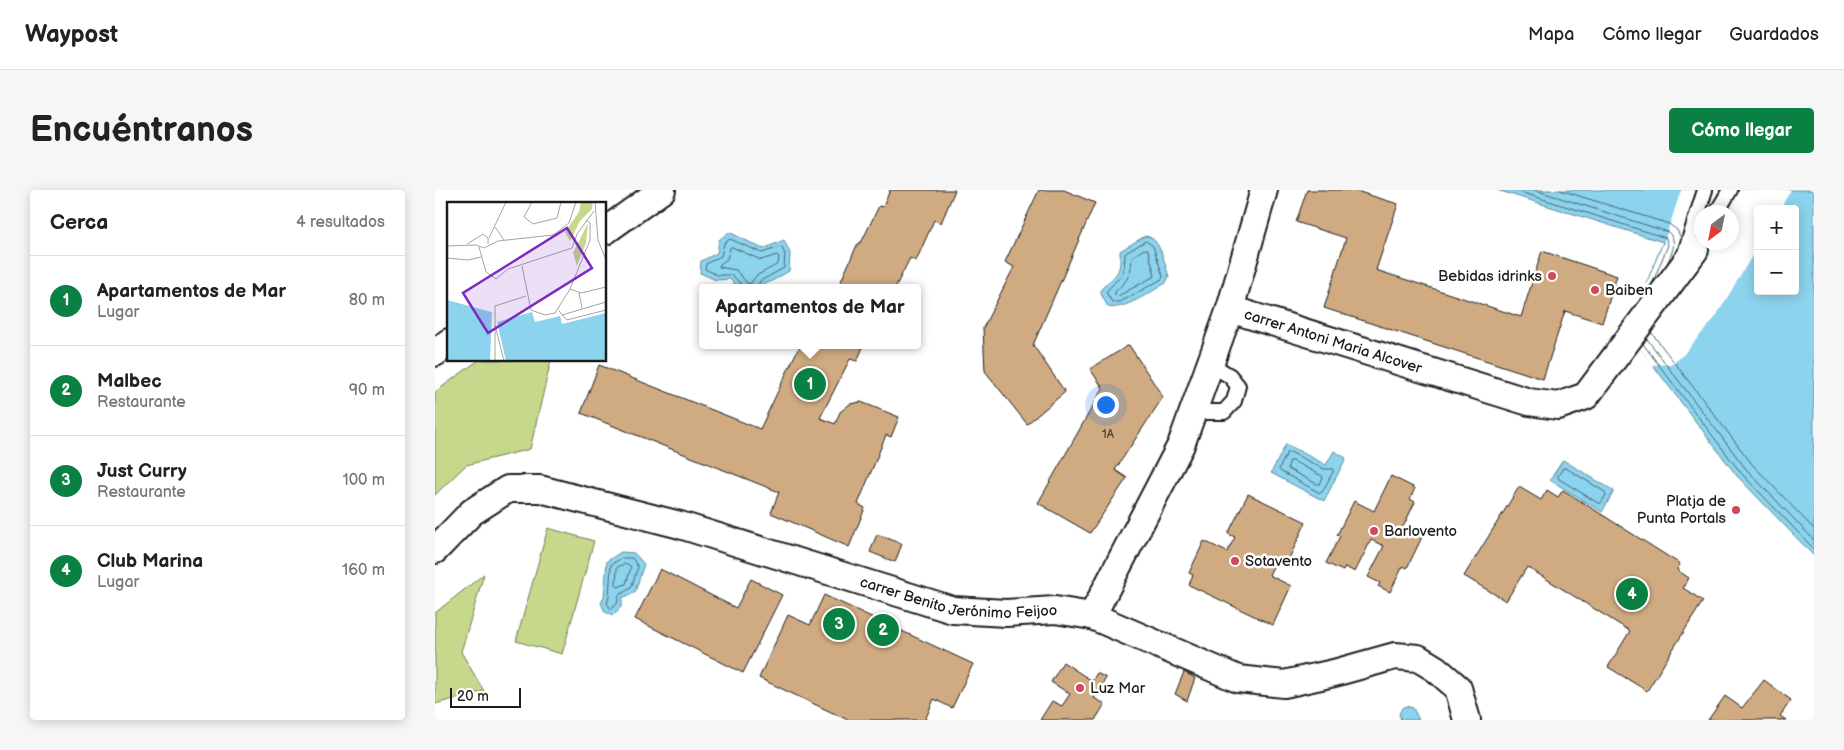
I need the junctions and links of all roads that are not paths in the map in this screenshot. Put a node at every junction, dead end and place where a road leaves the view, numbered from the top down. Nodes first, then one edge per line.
1 (662, 190) edge
2 (1264, 190) edge
3 (1705, 190) edge
4 (1730, 190) edge
5 (1721, 205) edge
6 (606, 229) edge
7 (1692, 252) edge
8 (1230, 309) junction
9 (447, 343) edge
10 (435, 352) edge
11 (1210, 364) junction
12 (1193, 412) junction
13 (435, 550) edge
14 (1092, 616) junction
15 (1467, 720) edge

1 - 6 street
2 - 8 street
3 - 7 lane
4 - 5 lane
7 - 8 street, carrer Antoni Maria Alcover
8 - 11 street, carrer Antoni Maria Alcover
9 - 10 street
11 - 12 street, carrer Antoni Maria Alcover
11 - 12 lane
12 - 14 street, carrer Antoni Maria Alcover
13 - 14 street, carrer Benito Jerónimo Feijoo
14 - 15 street, carrer Benito Jerónimo Feijoo

